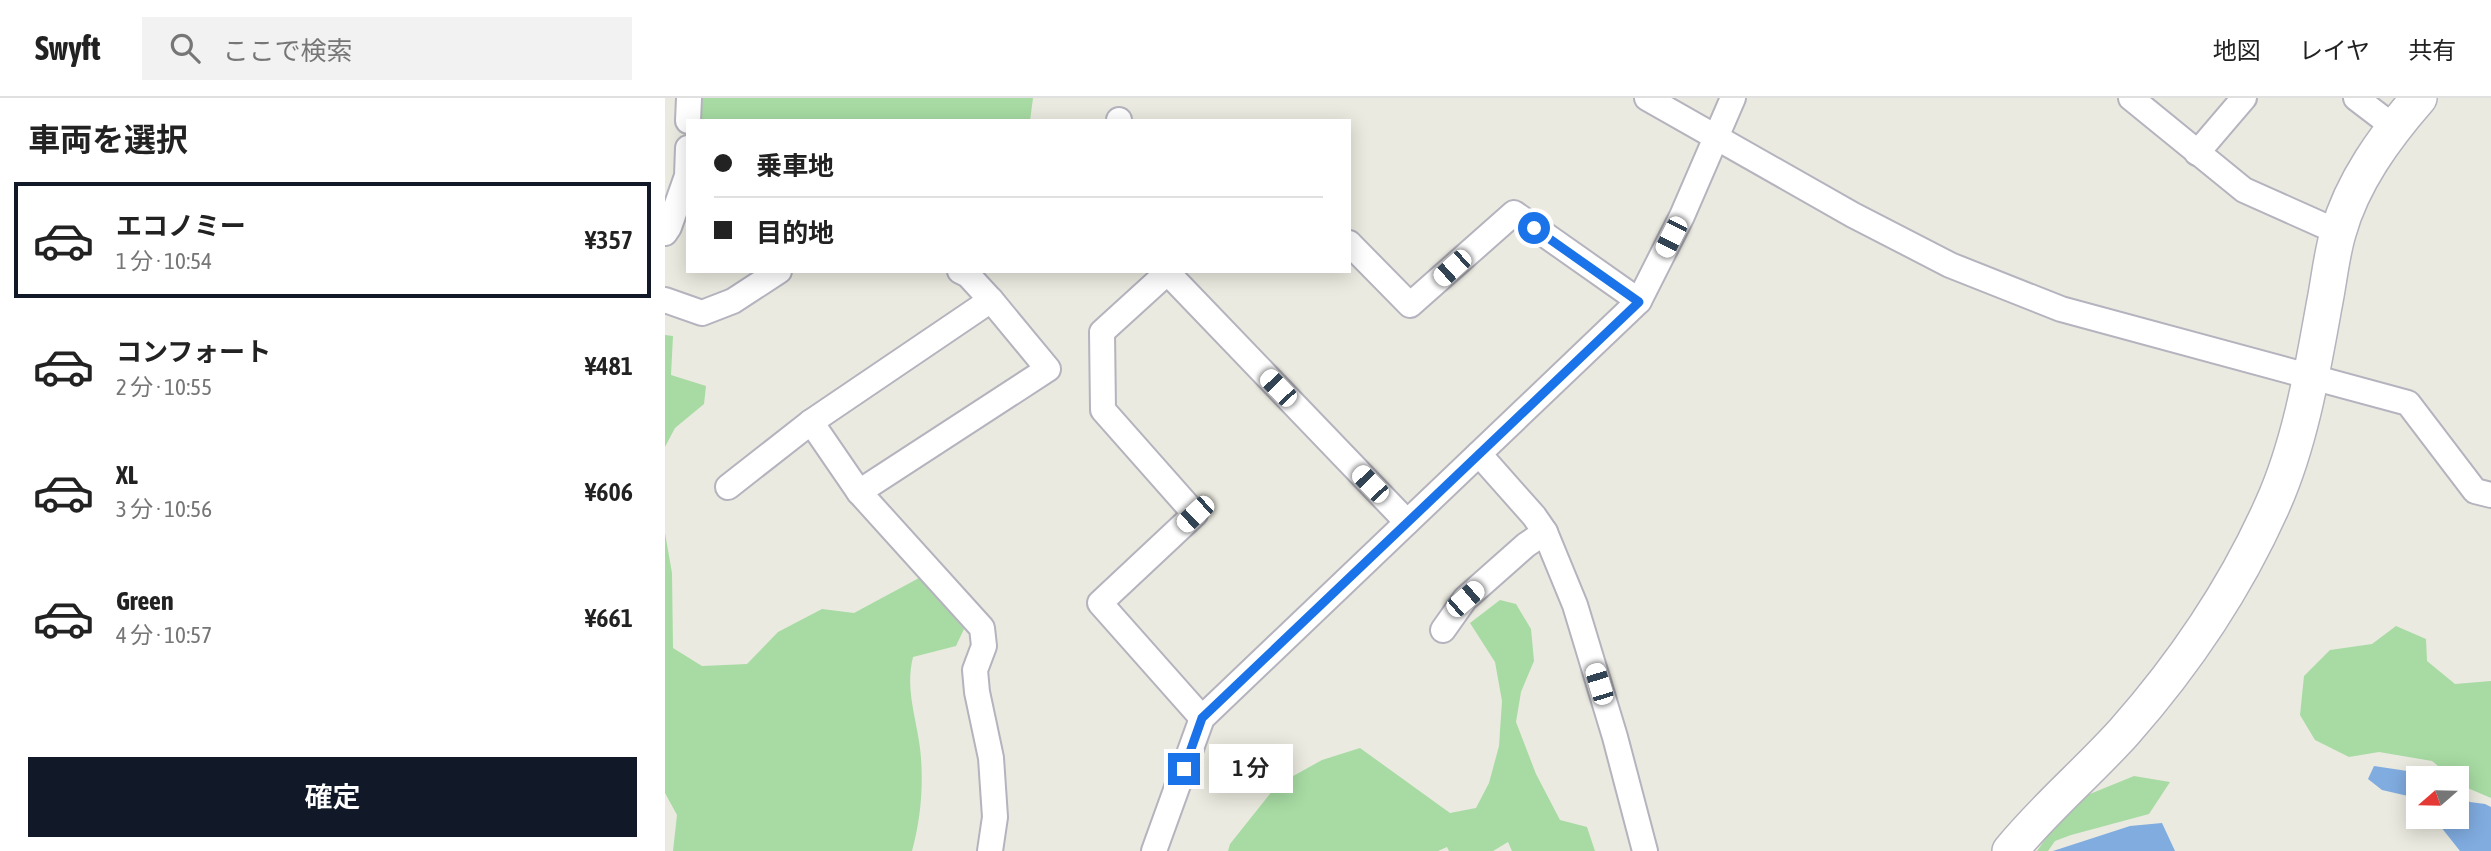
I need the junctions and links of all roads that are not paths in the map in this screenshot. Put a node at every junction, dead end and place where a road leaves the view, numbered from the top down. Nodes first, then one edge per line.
1 (689, 98) edge
2 (1647, 98) edge
3 (1733, 98) edge
4 (2131, 98) edge
5 (2244, 98) edge
6 (2357, 98) edge
7 (2419, 98) edge
8 (688, 119) edge
9 (2394, 127) junction
10 (1716, 138) junction
11 (2197, 153) junction
12 (686, 179) edge
13 (2338, 232) junction
14 (665, 233) edge
15 (1351, 245) edge
16 (776, 273) edge
17 (964, 273) edge
18 (1166, 273) edge
19 (1168, 273) edge
20 (665, 300) edge
21 (991, 300) junction
22 (1639, 302) junction
23 (2311, 379) junction
24 (811, 422) junction
25 (1479, 454) junction
26 (728, 486) dead end
27 (859, 492) junction
28 (2491, 495) edge
29 (1407, 522) junction
30 (1545, 532) junction
31 (1443, 630) dead end
32 (1202, 718) junction
33 (991, 851) edge
34 (1154, 851) edge
35 (1645, 851) edge
36 (2010, 851) edge

1 - 8 street
2 - 10 street
3 - 10 street
4 - 11 street
5 - 11 street
6 - 9 street
7 - 9 street
9 - 13 street
10 - 22 street
10 - 23 street
11 - 13 street
12 - 14 street
13 - 23 street
15 - 22 street
16 - 20 street
17 - 21 street
18 - 32 street
19 - 29 street
21 - 24 street
21 - 27 street
22 - 25 street
23 - 28 street
23 - 36 street
24 - 26 street
24 - 27 street
25 - 29 street
25 - 30 street
27 - 33 street
29 - 32 street
30 - 31 street
30 - 35 street
32 - 34 street

